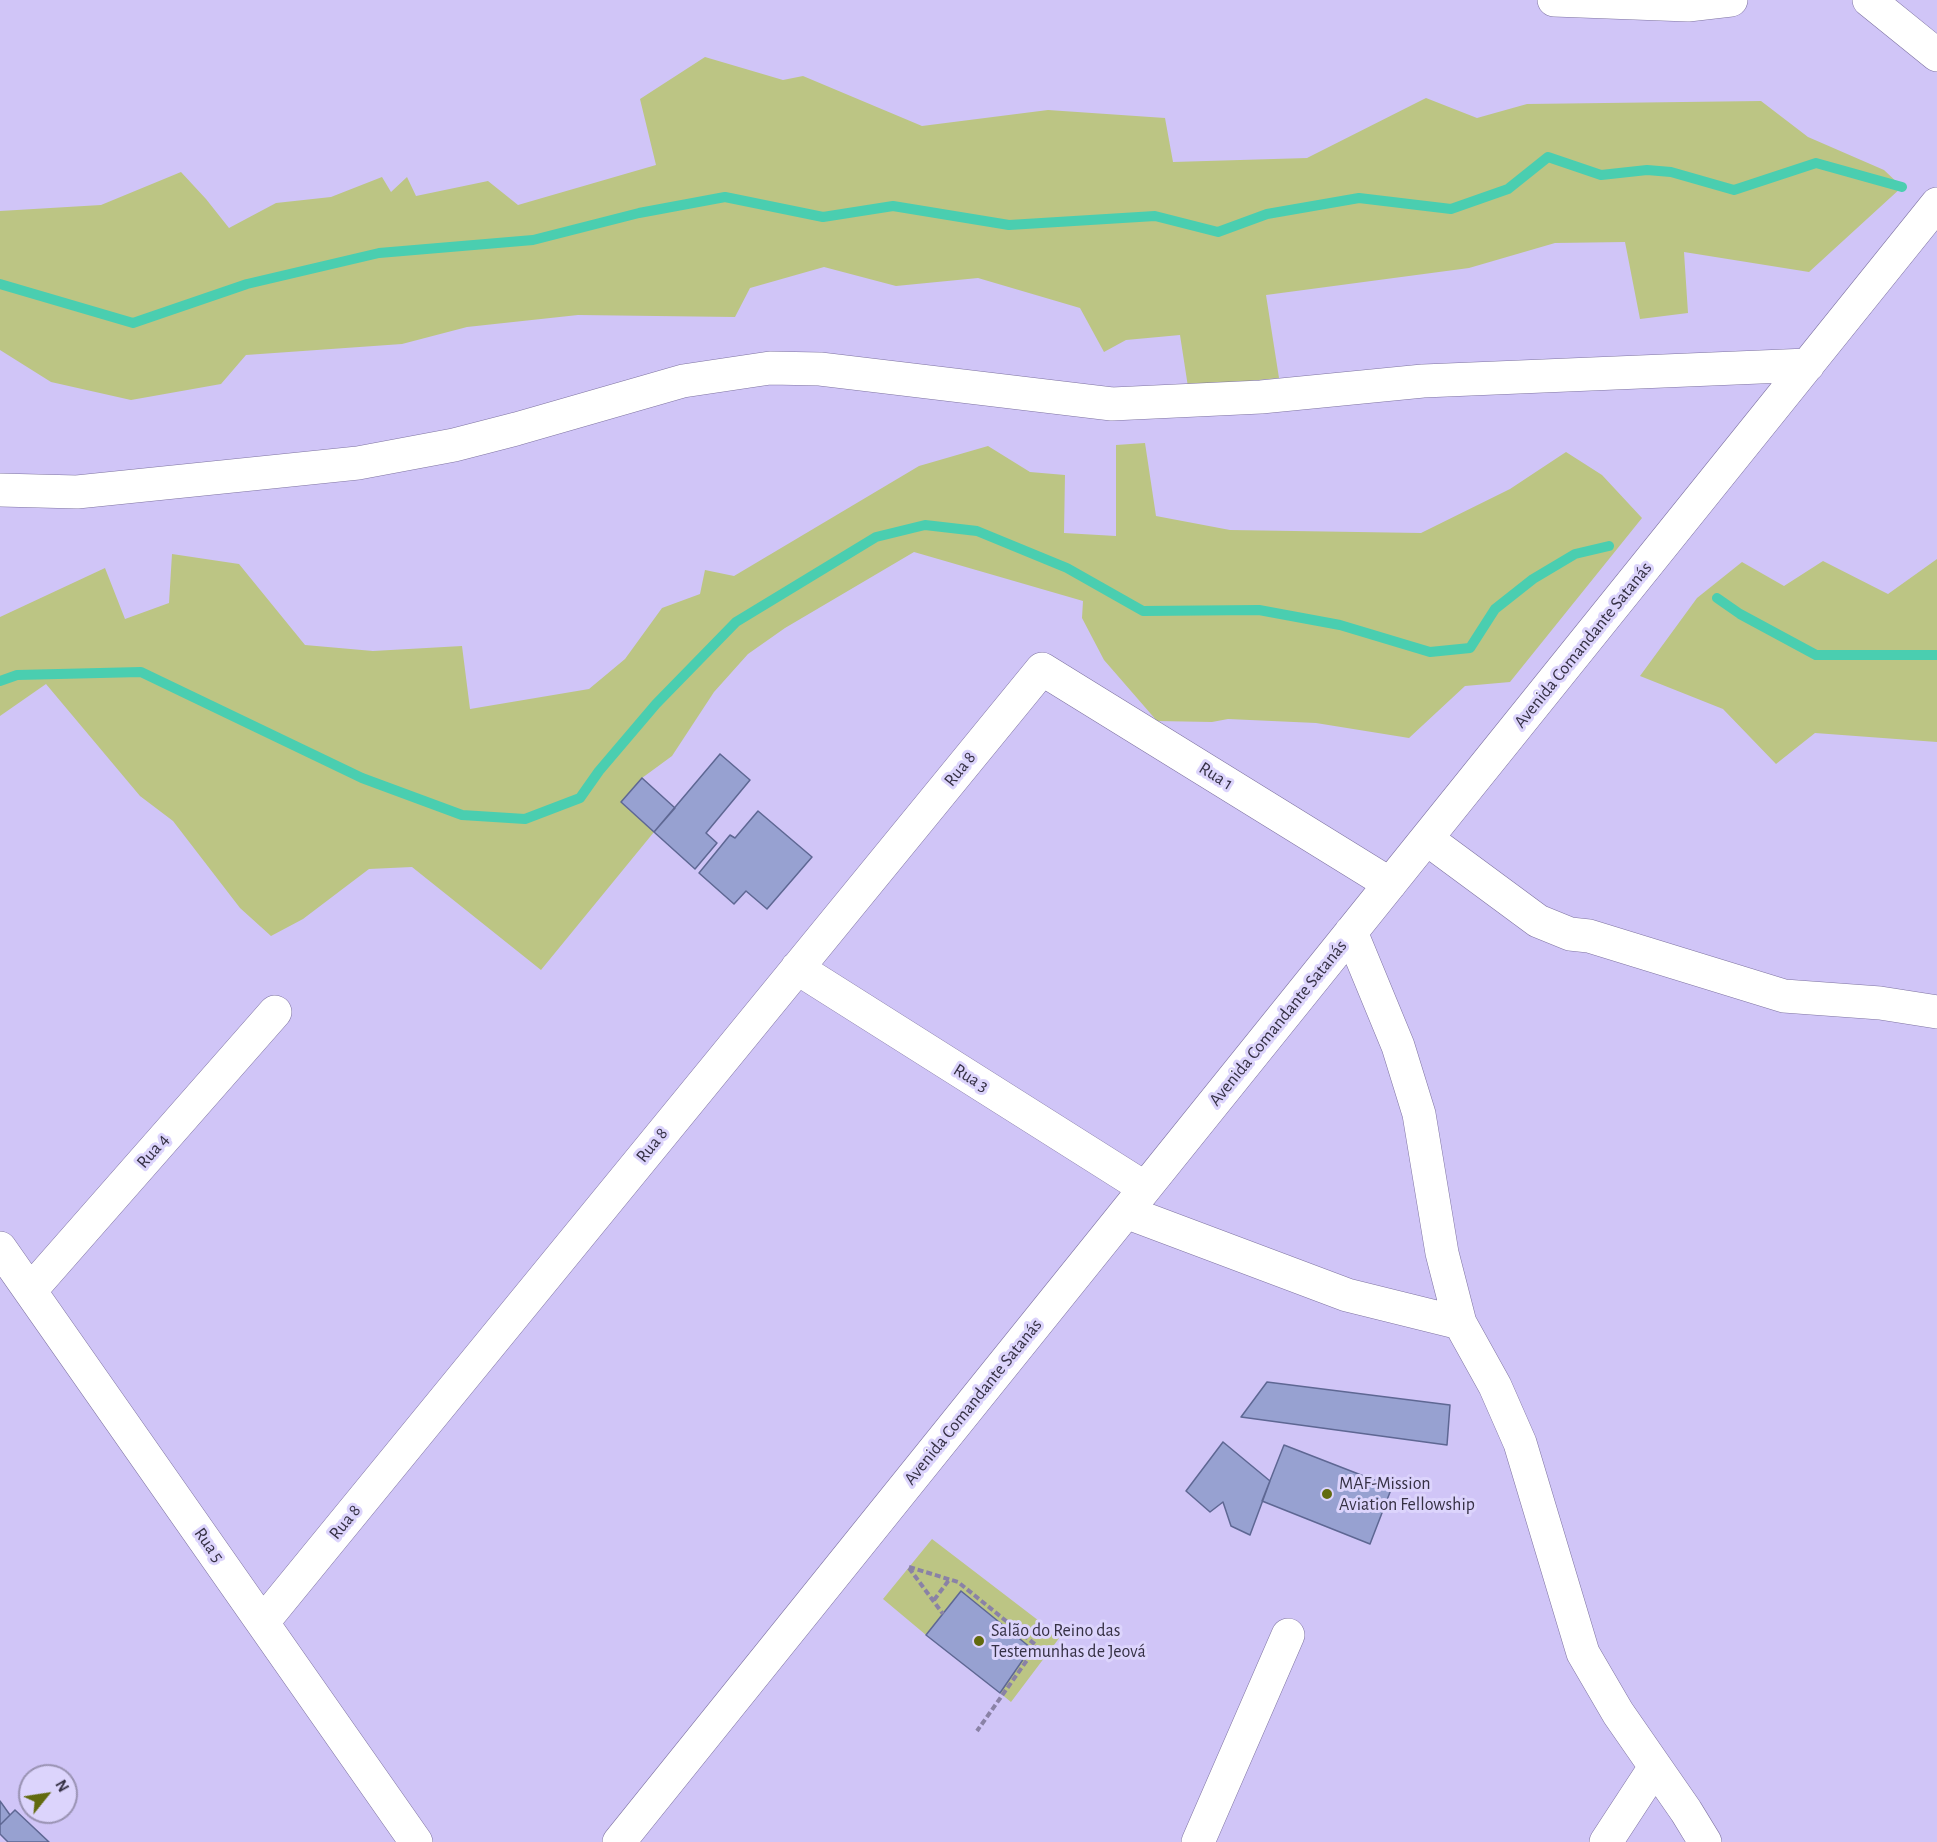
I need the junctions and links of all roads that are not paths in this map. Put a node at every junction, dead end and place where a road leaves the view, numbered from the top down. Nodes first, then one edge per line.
1 (1554, 0) edge
2 (1731, 0) edge
3 (1869, 0) edge
4 (1937, 55) edge
5 (1937, 204) edge
6 (1808, 364) junction
7 (0, 490) edge
8 (1042, 669) joint
9 (1427, 838) junction
10 (1390, 884) junction
11 (1351, 932) junction
12 (797, 968) junction
13 (275, 1012) dead end
14 (1937, 1012) edge
15 (1135, 1200) junction
16 (0, 1248) edge
17 (30, 1291) junction
18 (1460, 1323) junction
19 (263, 1622) junction
20 (1288, 1635) dead end
21 (1655, 1767) junction
22 (416, 1842) edge
23 (619, 1842) edge
24 (1198, 1842) edge
25 (1606, 1842) edge
26 (1705, 1842) edge

1 - 2 street
3 - 4 street
5 - 6 street, Avenida Comandante Satanás
6 - 7 street
6 - 9 street, Avenida Comandante Satanás
8 - 10 street, Rua 1
8 - 12 street, Rua 8
9 - 10 street, Avenida Comandante Satanás
9 - 14 street
10 - 11 street, Avenida Comandante Satanás
11 - 15 street, Avenida Comandante Satanás
11 - 18 street
12 - 15 street, Rua 3
12 - 19 street, Rua 8
13 - 17 street, Rua 4
15 - 18 street, Rua 3
15 - 23 street, Avenida Comandante Satanás
16 - 17 street, Rua 5
17 - 19 street, Rua 5
18 - 21 street
19 - 22 street, Rua 5
20 - 24 street
21 - 25 street
21 - 26 street

